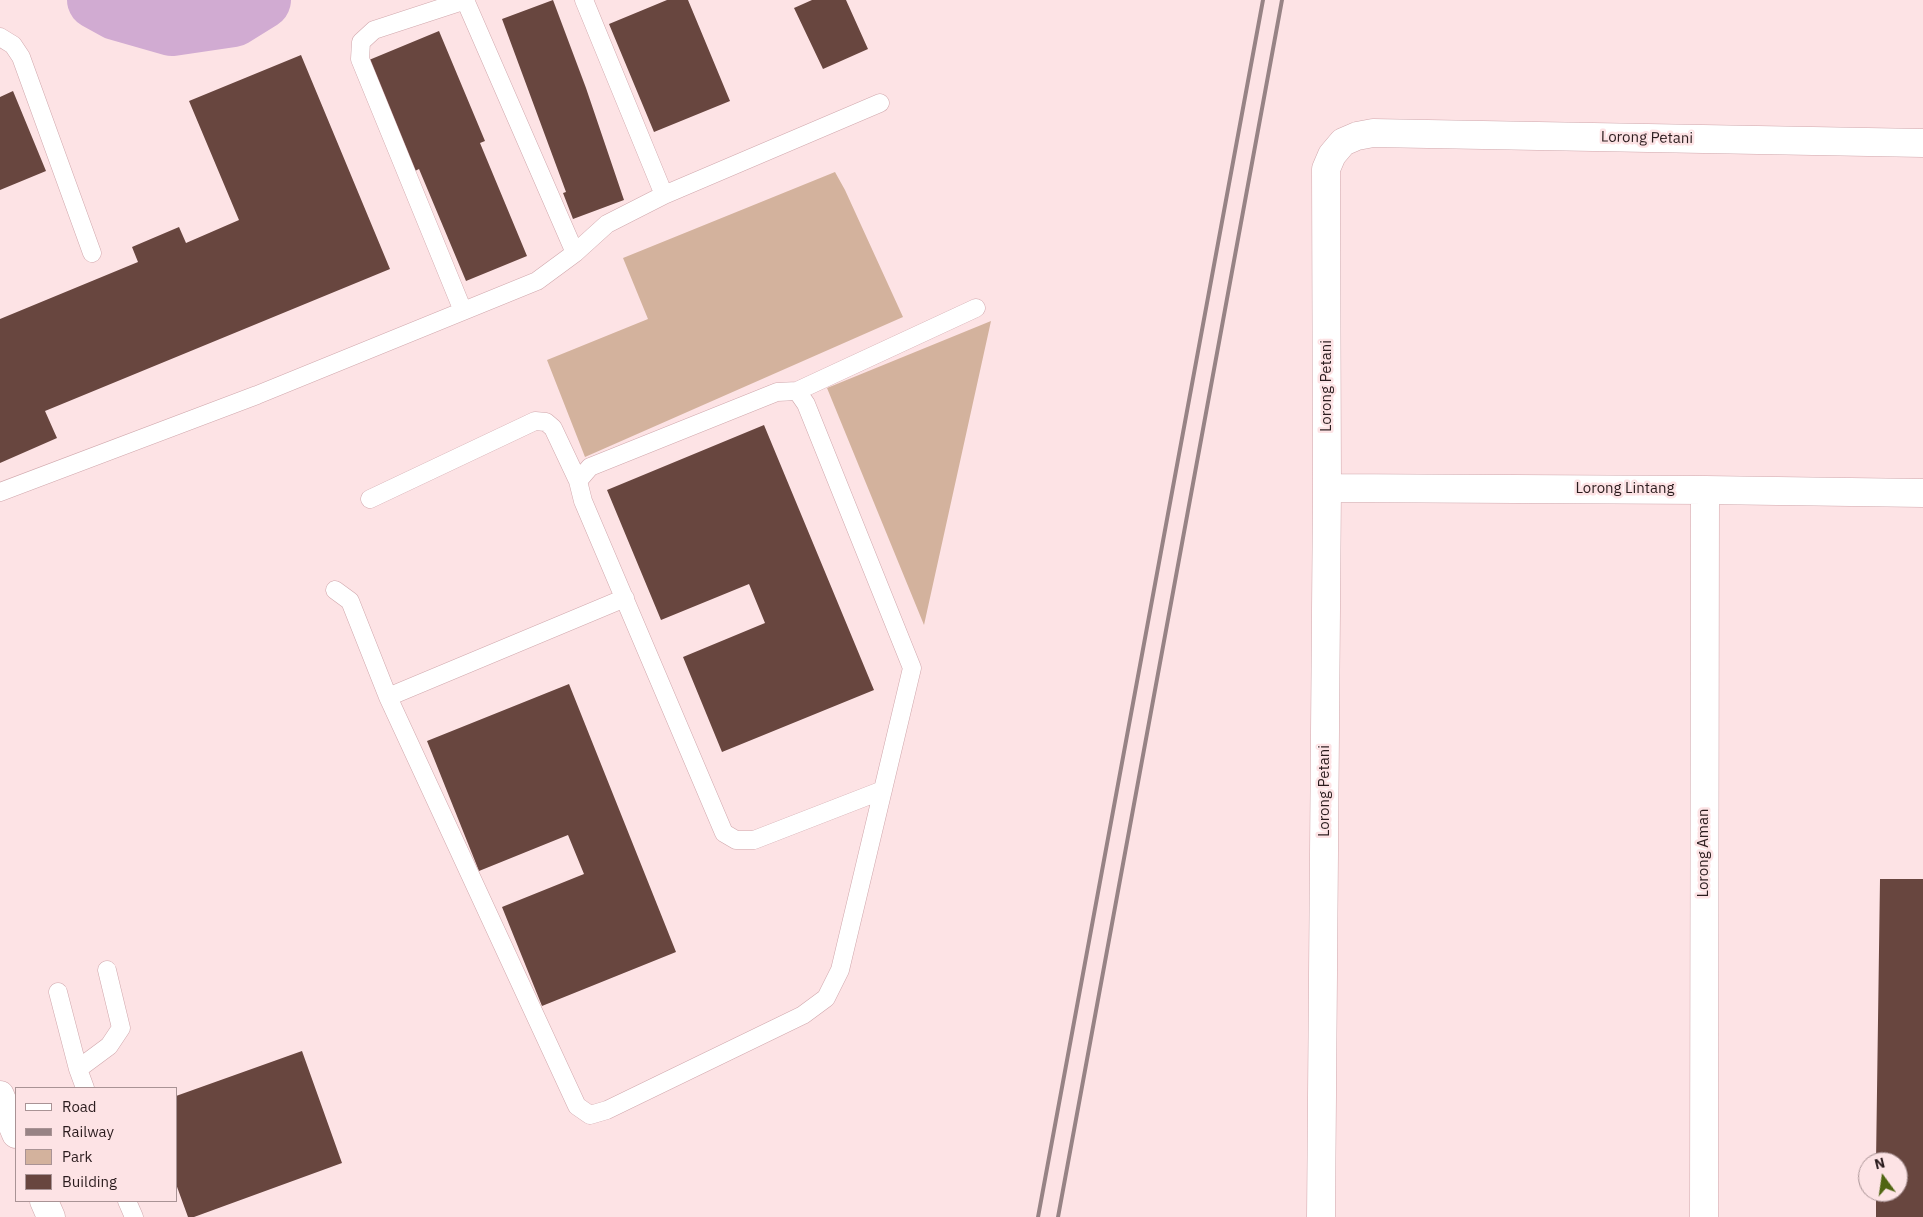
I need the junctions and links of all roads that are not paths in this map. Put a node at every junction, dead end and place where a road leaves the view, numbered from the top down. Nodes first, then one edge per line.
1 (466, 0) edge
2 (584, 0) edge
3 (0, 37) edge
4 (880, 103) dead end
5 (1923, 143) edge
6 (664, 196) junction
7 (92, 253) dead end
8 (574, 253) junction
9 (976, 308) dead end
10 (463, 311) junction
11 (797, 391) junction
12 (578, 481) junction
13 (1327, 488) junction
14 (1705, 490) junction
15 (0, 492) edge
16 (1923, 493) edge
17 (370, 499) dead end
18 (334, 590) dead end
19 (625, 598) junction
20 (388, 697) junction
21 (883, 790) junction
22 (107, 970) dead end
23 (58, 992) dead end
24 (78, 1069) junction
25 (85, 1087) edge
26 (0, 1095) edge
27 (15, 1132) edge
28 (44, 1202) edge
29 (127, 1202) edge
30 (51, 1217) edge
31 (134, 1217) edge
32 (1321, 1217) edge
33 (1704, 1217) edge

1 - 8 lane
1 - 10 lane
2 - 6 lane
3 - 7 lane
4 - 6 lane
5 - 13 street, Lorong Petani
6 - 8 lane
8 - 10 lane
9 - 11 lane
10 - 15 lane
11 - 12 lane
11 - 21 lane
12 - 17 lane
12 - 19 lane
13 - 14 street, Lorong Lintang
13 - 32 street, Lorong Petani
14 - 16 street, Lorong Lintang
14 - 33 street, Lorong Aman
18 - 20 lane
19 - 20 lane
19 - 21 lane
20 - 21 lane
22 - 24 lane
23 - 24 lane
24 - 25 lane
26 - 27 street
28 - 30 street
29 - 31 lane

